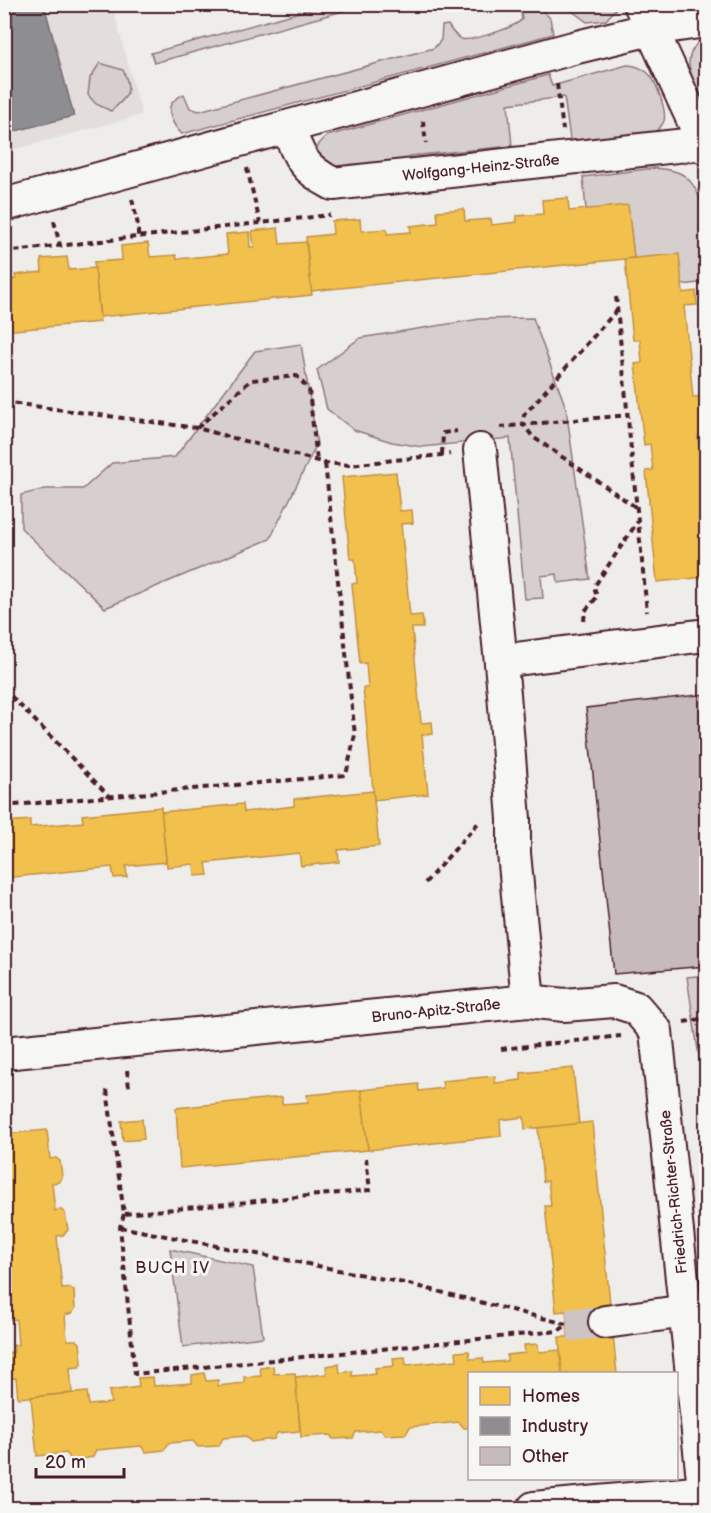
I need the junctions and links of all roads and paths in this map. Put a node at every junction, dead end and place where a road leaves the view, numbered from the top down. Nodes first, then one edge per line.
1 (646, 17) edge
2 (706, 21) edge
3 (552, 54) junction
4 (421, 90) junction
5 (288, 128) junction
6 (240, 141) junction
7 (705, 146) edge
8 (567, 159) junction
9 (125, 173) junction
10 (428, 174) junction
11 (4, 205) edge
12 (260, 223) dead end
13 (138, 237) dead end
14 (616, 297) dead end
15 (617, 310) junction
16 (4, 402) edge
17 (628, 415) junction
18 (524, 424) junction
19 (197, 428) junction
20 (478, 436) junction
21 (442, 454) junction
22 (317, 461) junction
23 (325, 463) junction
24 (637, 508) junction
25 (638, 520) junction
26 (706, 635) edge
27 (650, 643) junction
28 (588, 650) junction
29 (501, 660) junction
30 (4, 689) edge
31 (109, 796) junction
32 (4, 806) edge
33 (479, 822) dead end
34 (425, 883) dead end
35 (528, 1001) junction
36 (706, 1018) edge
37 (693, 1019) dead end
38 (607, 1038) dead end
39 (501, 1049) dead end
40 (4, 1053) edge
41 (107, 1090) dead end
42 (366, 1158) dead end
43 (124, 1214) junction
44 (120, 1227) junction
45 (605, 1322) tunnel mouth
46 (694, 1330) edge
47 (706, 1500) edge
48 (534, 1509) edge

1 - 2 street
1 - 3 street
1 - 7 street
3 - 4 street
3 - 8 path
4 - 5 street
4 - 10 path
5 - 6 street
5 - 10 street, Wolfgang-Heinz-Straße
6 - 9 street
6 - 12 path
7 - 8 street, Wolfgang-Heinz-Straße
8 - 10 street, Wolfgang-Heinz-Straße
9 - 11 street
9 - 13 path
14 - 15 path
15 - 17 path
15 - 18 path
16 - 19 path
17 - 18 path
17 - 24 path
18 - 20 path
18 - 24 path
19 - 22 path
19 - 22 path
20 - 21 path
20 - 21 path
20 - 29 street
21 - 23 path
22 - 23 path
23 - 31 path
24 - 25 path
25 - 27 path
25 - 28 path
26 - 27 street
27 - 28 street
28 - 29 street
29 - 35 street
30 - 31 path
31 - 32 path
33 - 34 path
35 - 40 street, Bruno-Apitz-Straße
35 - 46 street, Friedrich-Richter-Straße
36 - 37 path
38 - 39 path
41 - 43 path
42 - 43 path
43 - 44 path
44 - 44 path
45 - 46 street
46 - 47 street, Friedrich-Richter-Straße
47 - 48 street, Friedrich-Richter-Straße

